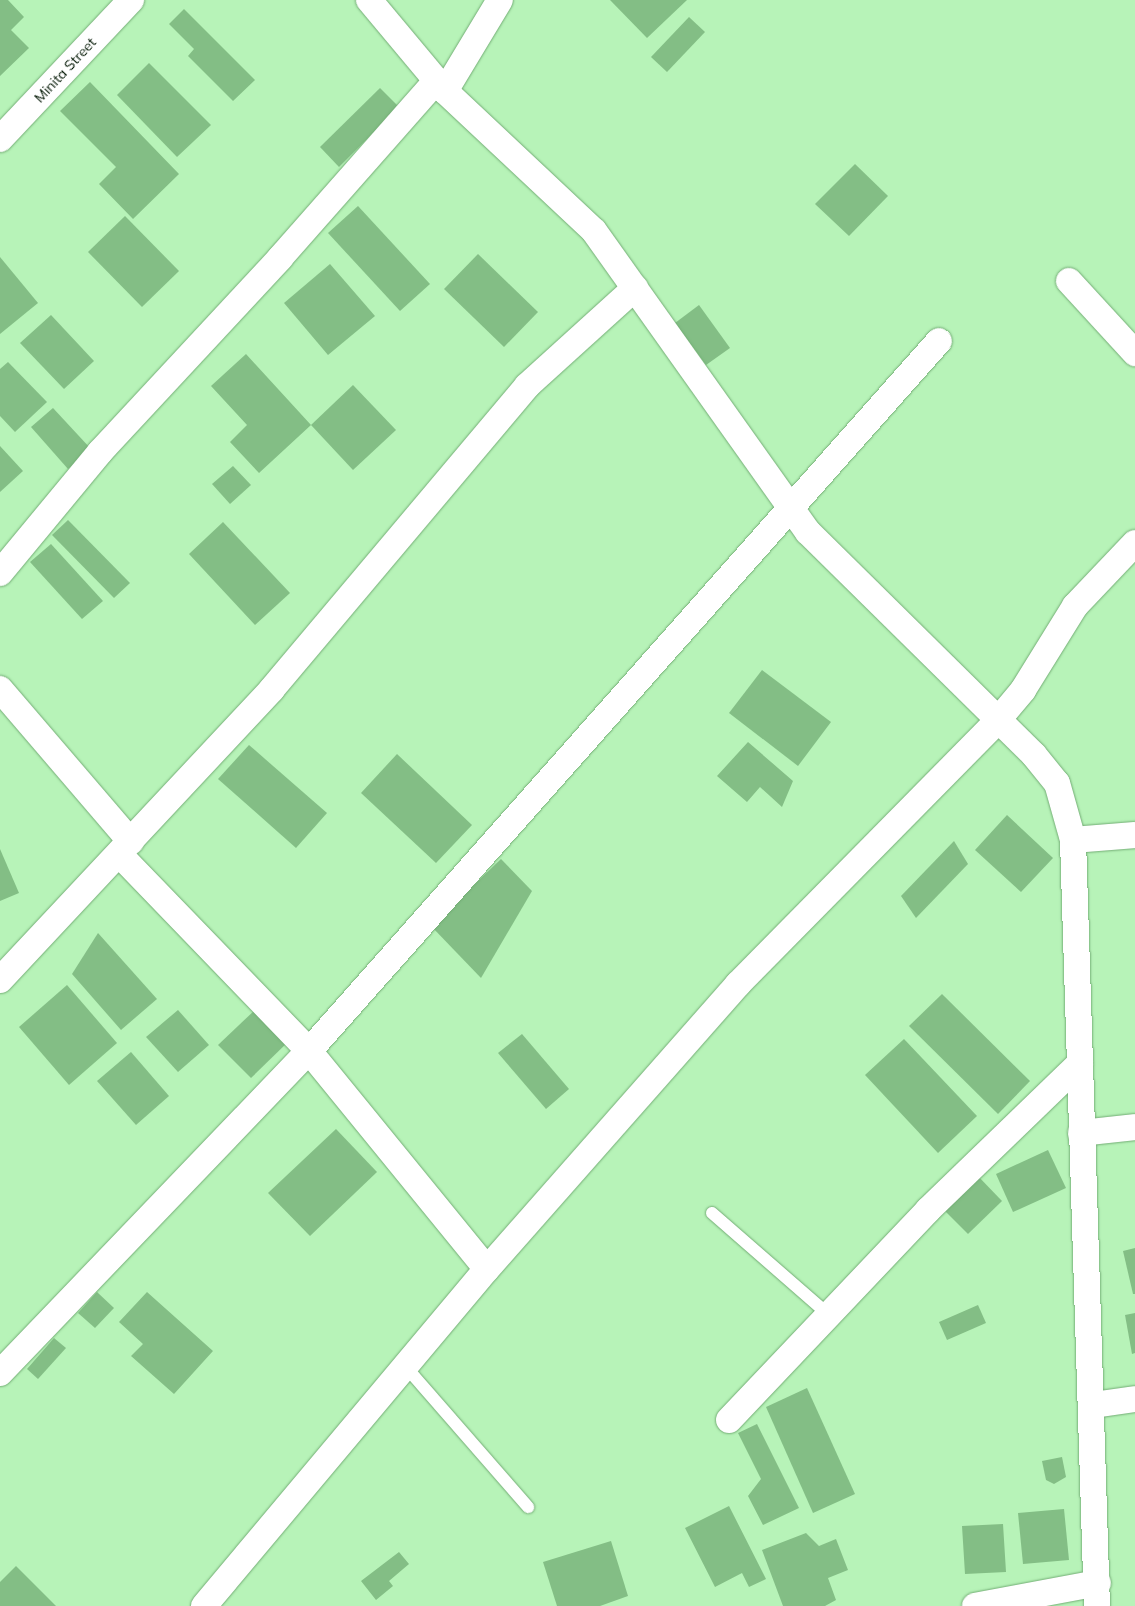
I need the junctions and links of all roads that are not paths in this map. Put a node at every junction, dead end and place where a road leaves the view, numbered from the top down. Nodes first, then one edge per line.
1 (130, 0) edge
2 (368, 0) edge
3 (500, 0) edge
4 (441, 86) junction
5 (0, 139) edge
6 (1069, 282) dead end
7 (635, 288) junction
8 (939, 340) dead end
9 (1135, 353) edge
10 (789, 506) junction
11 (1135, 543) edge
12 (0, 573) edge
13 (0, 690) edge
14 (998, 720) junction
15 (1135, 836) edge
16 (1073, 840) junction
17 (125, 848) junction
18 (0, 980) edge
19 (309, 1052) junction
20 (1080, 1063) junction
21 (1135, 1127) edge
22 (1081, 1133) junction
23 (712, 1214) dead end
24 (487, 1268) junction
25 (829, 1315) junction
26 (406, 1368) junction
27 (0, 1374) edge
28 (1135, 1399) edge
29 (1093, 1405) junction
30 (729, 1420) dead end
31 (528, 1507) dead end
32 (1098, 1595) edge
33 (204, 1606) edge
34 (974, 1606) edge

1 - 5 street, Minita Street
2 - 4 street
3 - 4 street
4 - 7 street
4 - 12 street
6 - 9 street
7 - 10 street
7 - 17 street
8 - 10 street
10 - 14 street
10 - 19 street
11 - 14 street
13 - 17 street
14 - 16 street
14 - 24 street
15 - 16 street
16 - 20 street
17 - 18 street
17 - 19 street
19 - 24 street
19 - 27 street
20 - 22 street
20 - 25 street
21 - 22 street
22 - 29 street
23 - 25 lane
24 - 26 street
25 - 30 street
26 - 31 lane
26 - 33 street
28 - 29 street
29 - 32 street
32 - 34 street

